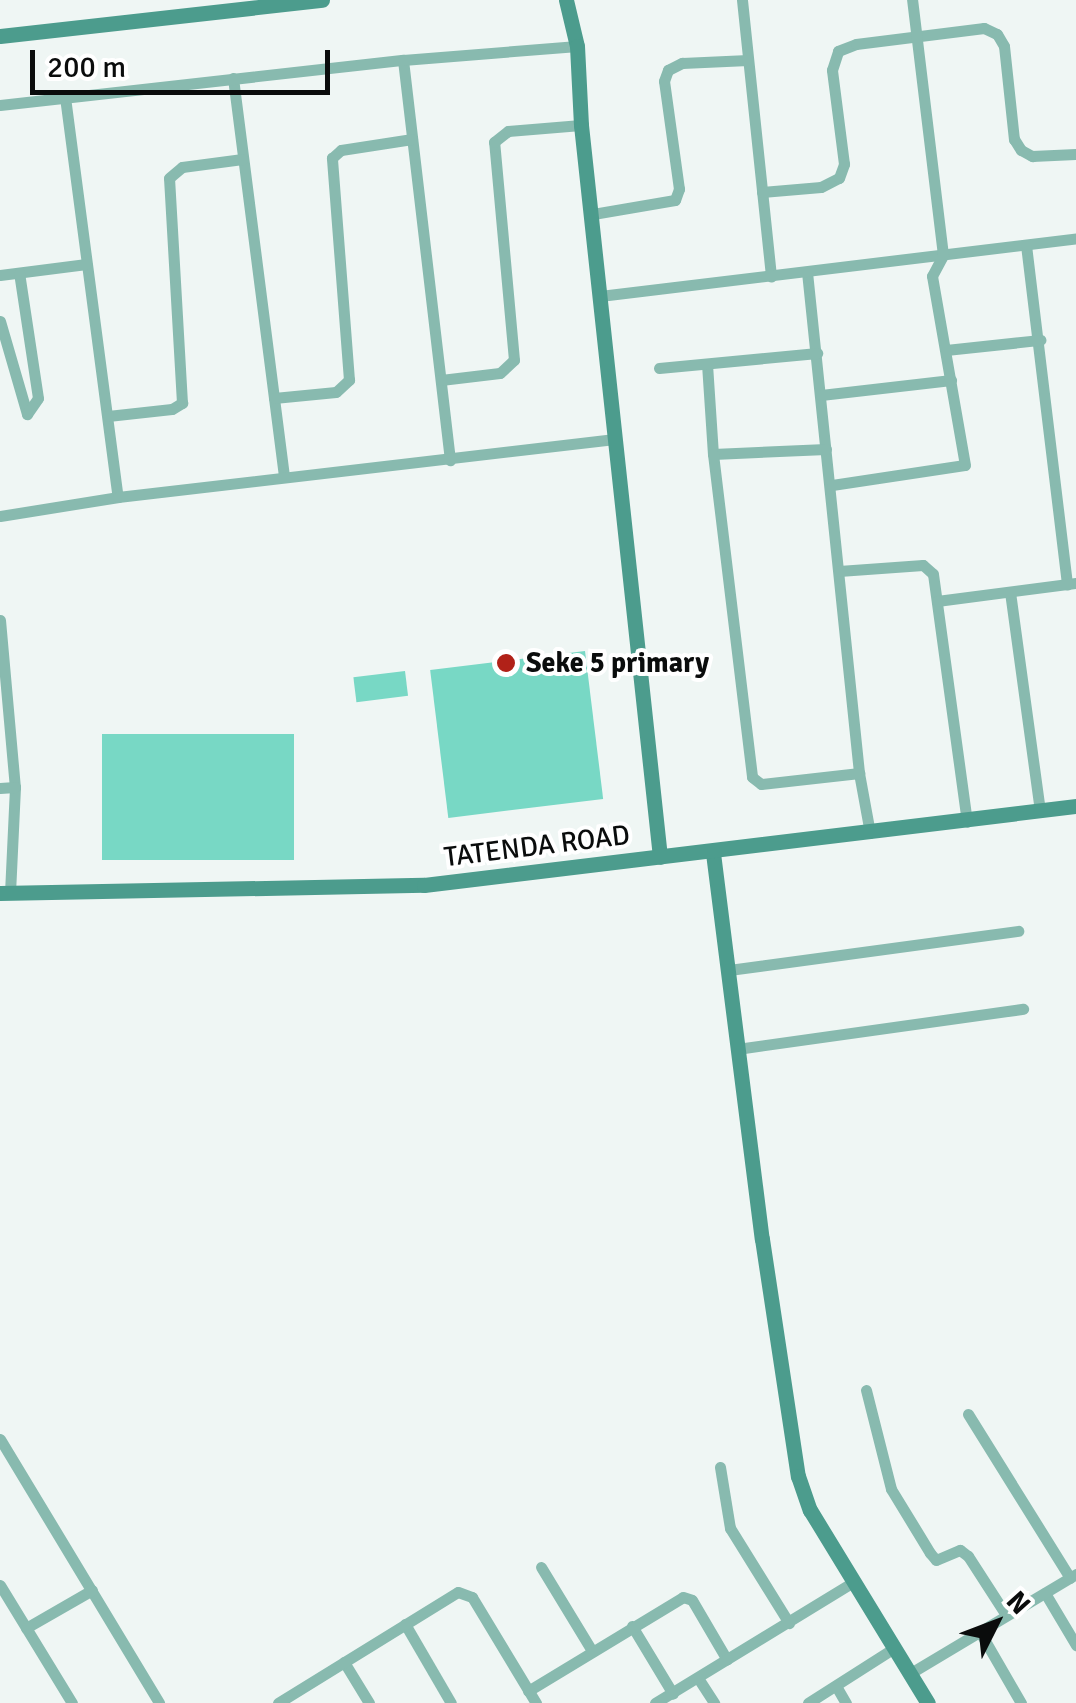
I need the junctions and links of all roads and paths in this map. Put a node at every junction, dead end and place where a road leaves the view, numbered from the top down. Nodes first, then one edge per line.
1 (322, 0) edge
2 (566, 0) edge
3 (742, 0) edge
4 (912, 0) edge
5 (0, 36) edge
6 (916, 38) junction
7 (576, 46) junction
8 (403, 60) junction
9 (748, 60) junction
10 (232, 78) junction
11 (66, 97) junction
12 (0, 105) edge
13 (581, 125) junction
14 (412, 140) junction
15 (1076, 154) edge
16 (242, 159) junction
17 (762, 192) junction
18 (593, 214) junction
19 (1076, 238) edge
20 (1026, 245) junction
21 (942, 255) junction
22 (86, 264) junction
23 (19, 272) junction
24 (807, 272) junction
25 (0, 274) edge
26 (771, 276) junction
27 (600, 296) junction
28 (0, 321) edge
29 (1040, 340) junction
30 (946, 350) junction
31 (816, 353) junction
32 (707, 364) junction
33 (659, 368) dead end
34 (440, 380) junction
35 (952, 380) junction
36 (821, 395) junction
37 (274, 398) junction
38 (108, 416) junction
39 (616, 440) junction
40 (826, 449) junction
41 (713, 454) junction
42 (450, 460) junction
43 (284, 477) junction
44 (832, 484) junction
45 (118, 497) junction
46 (1076, 508) edge
47 (1061, 510) junction
48 (0, 516) edge
49 (839, 571) junction
50 (1071, 584) edge
51 (1010, 592) junction
52 (937, 601) junction
53 (0, 620) edge
54 (859, 773) junction
55 (0, 788) edge
56 (16, 788) junction
57 (1076, 806) edge
58 (1040, 812) junction
59 (967, 822) junction
60 (870, 834) junction
61 (713, 853) junction
62 (660, 857) junction
63 (5, 893) edge
64 (1018, 931) dead end
65 (729, 970) junction
66 (1023, 1009) dead end
67 (737, 1049) junction
68 (866, 1390) dead end
69 (968, 1414) dead end
70 (0, 1439) edge
71 (720, 1466) dead end
72 (541, 1568) dead end
73 (1073, 1576) edge
74 (853, 1582) junction
75 (0, 1585) edge
76 (92, 1590) junction
77 (1045, 1593) junction
78 (1006, 1615) junction
79 (789, 1623) junction
80 (405, 1624) junction
81 (632, 1626) junction
82 (26, 1628) junction
83 (980, 1632) junction
84 (1076, 1646) edge
85 (894, 1648) junction
86 (592, 1651) junction
87 (728, 1660) junction
88 (344, 1662) junction
89 (910, 1674) junction
90 (698, 1678) junction
91 (836, 1686) junction
92 (528, 1690) junction
93 (672, 1694) junction
94 (72, 1703) edge
95 (159, 1703) edge
96 (279, 1703) edge
97 (369, 1703) edge
98 (451, 1703) edge
99 (536, 1703) edge
100 (655, 1703) edge
101 (714, 1703) edge
102 (808, 1703) edge
103 (846, 1703) edge
104 (928, 1703) edge
105 (1021, 1703) edge

1 - 5 street
2 - 7 street
3 - 9 street
4 - 6 street
6 - 15 street
6 - 17 street
6 - 21 street
7 - 8 street
7 - 13 street
8 - 10 street
8 - 14 street
9 - 17 street
9 - 18 street
10 - 11 street
10 - 16 street
11 - 12 street
11 - 22 street
13 - 18 street
13 - 34 street
14 - 34 street
14 - 37 street
16 - 37 street
16 - 38 street
17 - 26 street
18 - 27 street
19 - 20 street
20 - 21 street
20 - 29 street
21 - 24 street
21 - 30 street
22 - 23 street
22 - 38 street
23 - 25 street
23 - 28 street
24 - 26 street
24 - 31 street
26 - 27 street
27 - 39 street
29 - 30 street
29 - 47 street
30 - 35 street
31 - 32 street
31 - 36 street
32 - 33 street
32 - 41 street
34 - 42 street
35 - 36 street
35 - 44 street
36 - 40 street
37 - 43 street
38 - 45 street
39 - 42 street
39 - 62 street
40 - 41 street
40 - 44 street
41 - 54 street
42 - 43 street
43 - 45 street
44 - 49 street
45 - 48 street
46 - 47 street
47 - 50 street
49 - 52 street
49 - 54 street
50 - 51 street
51 - 52 street
51 - 58 street
52 - 59 street
53 - 56 street
54 - 60 street
55 - 56 street
56 - 63 street
57 - 58 street, TATENDA ROAD
58 - 59 street, TATENDA ROAD
59 - 60 street, TATENDA ROAD
60 - 61 street, TATENDA ROAD
61 - 62 street, TATENDA ROAD
61 - 65 street
62 - 63 street, TATENDA ROAD
64 - 65 street
65 - 67 street
66 - 67 street
67 - 74 street
68 - 78 street
69 - 73 street
70 - 76 street
71 - 79 street
72 - 86 street
73 - 77 street
74 - 79 street
74 - 85 street
75 - 82 street
76 - 82 street
76 - 95 street
77 - 78 street
77 - 84 street
78 - 83 street
79 - 87 street
80 - 88 street
80 - 92 street
80 - 98 street
81 - 86 street
81 - 87 street
81 - 93 street
82 - 94 street
83 - 89 street
83 - 105 street
85 - 89 street
85 - 91 street
86 - 92 street
87 - 90 street
88 - 96 street
88 - 97 street
89 - 104 street
90 - 93 street
90 - 101 street
91 - 102 street
91 - 103 street
92 - 99 street
93 - 100 street

